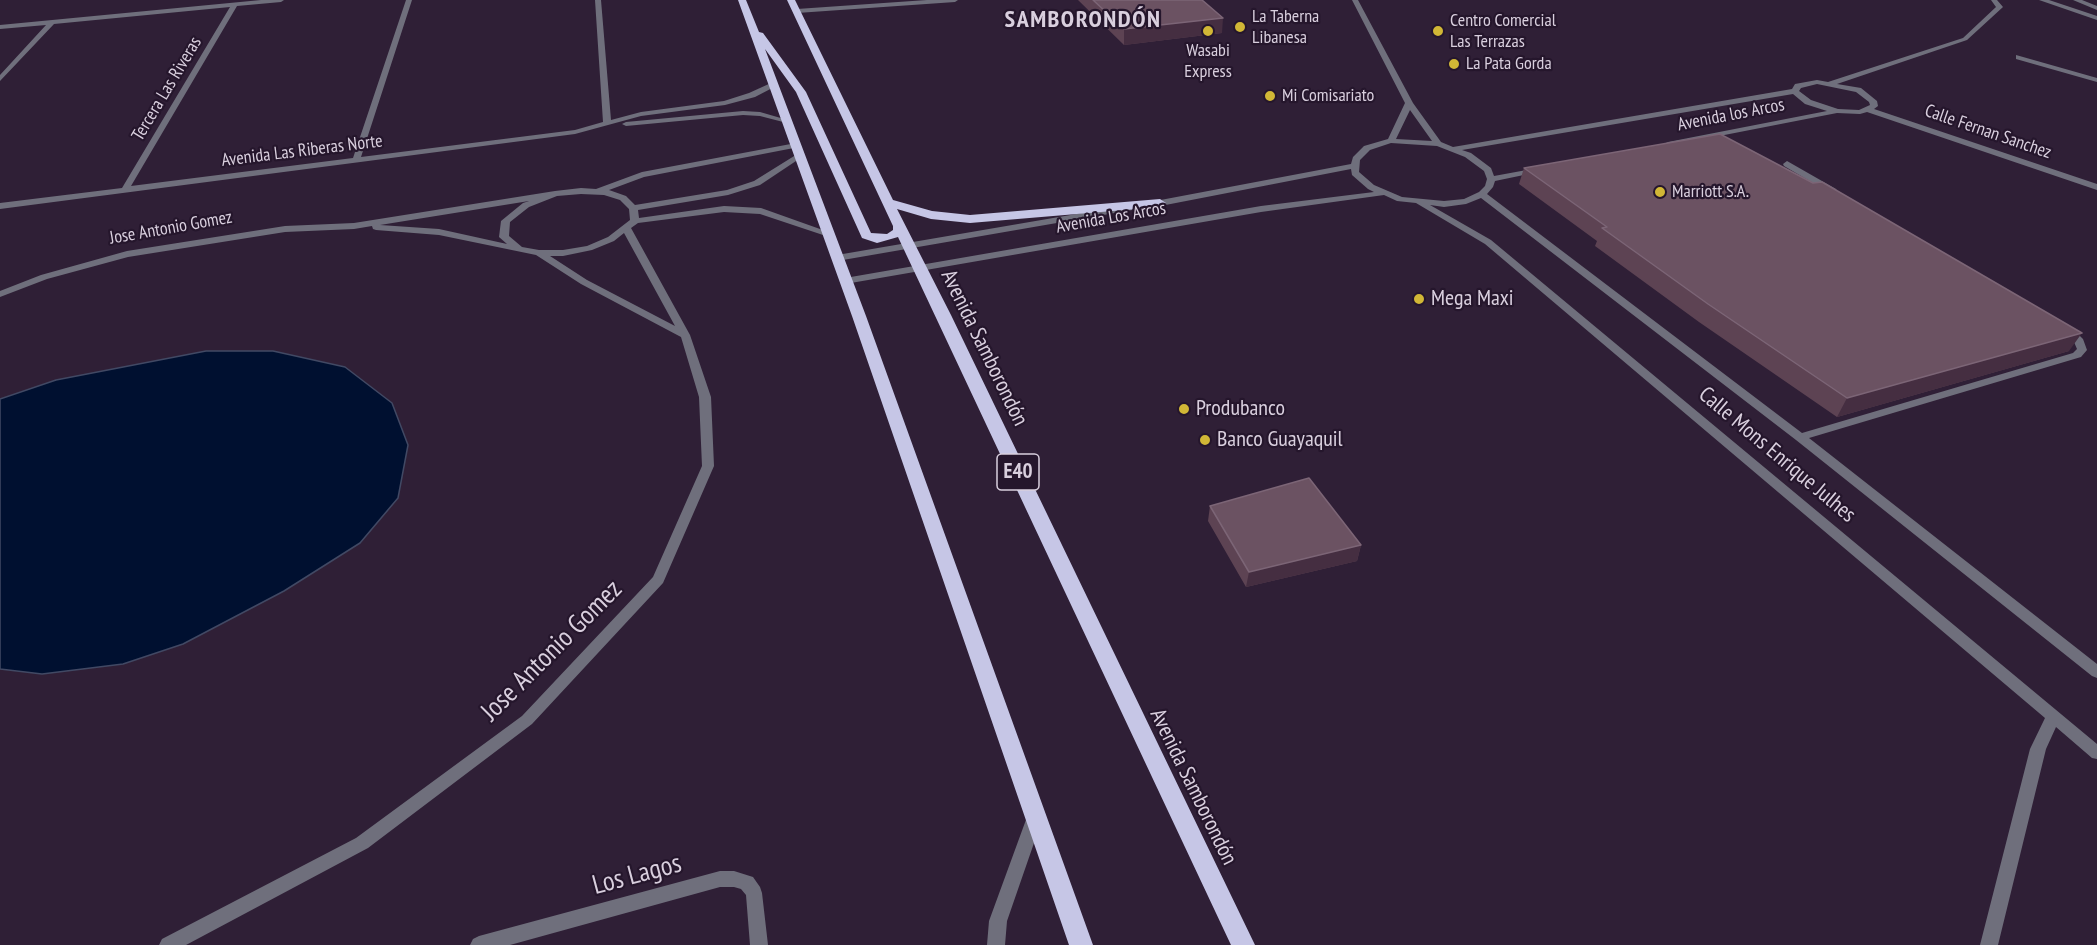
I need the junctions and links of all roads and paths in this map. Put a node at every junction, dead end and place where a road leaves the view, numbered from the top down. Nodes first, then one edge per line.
1 (281, 0) edge
2 (408, 0) edge
3 (598, 0) edge
4 (741, 0) edge
5 (955, 0) edge
6 (1355, 0) edge
7 (1994, 0) edge
8 (2042, 0) edge
9 (2076, 0) edge
10 (235, 4) junction
11 (794, 6) edge
12 (2097, 8) edge
13 (748, 17) junction
14 (2097, 18) edge
15 (52, 22) junction
16 (0, 27) edge
17 (2019, 57) dead end
18 (0, 79) edge
19 (2097, 80) edge
20 (1831, 83) junction
21 (774, 85) junction
22 (1795, 91) junction
23 (1409, 103) junction
24 (1869, 110) junction
25 (1837, 111) junction
26 (787, 121) junction
27 (607, 124) junction
28 (1391, 141) junction
29 (1438, 144) junction
30 (1662, 145) edge
31 (1453, 149) junction
32 (797, 150) junction
33 (356, 161) junction
34 (1787, 164) dead end
35 (1355, 166) junction
36 (1546, 168) edge
37 (1491, 179) junction
38 (2097, 187) edge
39 (125, 190) junction
40 (596, 191) junction
41 (1383, 193) junction
42 (1482, 194) junction
43 (555, 195) junction
44 (1251, 199) junction
45 (1847, 199) edge
46 (889, 203) junction
47 (1160, 203) junction
48 (1420, 203) junction
49 (0, 206) edge
50 (633, 208) junction
51 (631, 224) junction
52 (354, 226) junction
53 (899, 226) junction
54 (829, 234) junction
55 (909, 246) junction
56 (519, 249) junction
57 (538, 254) junction
58 (837, 258) junction
59 (921, 268) junction
60 (845, 281) junction
61 (0, 294) edge
62 (2058, 323) edge
63 (685, 335) junction
64 (1800, 437) junction
65 (2097, 672) edge
66 (2053, 717) junction
67 (2097, 753) edge
68 (1035, 816) junction
69 (168, 945) edge
70 (480, 945) edge
71 (759, 945) edge
72 (996, 945) edge
73 (1081, 945) edge
74 (1243, 945) edge
75 (1989, 945) edge

1 - 10 street
2 - 33 street
3 - 27 street
4 - 13 highway
5 - 11 street
6 - 23 street
7 - 20 street
8 - 14 street
9 - 12 street
10 - 15 street
10 - 39 street, Tercera Las Riveras
11 - 46 highway, Avenida Samborondón / E40
13 - 21 highway
13 - 53 highway
15 - 16 street
15 - 18 street
17 - 19 street
20 - 22 street, Avenida los Arcos
20 - 24 street
21 - 26 highway
21 - 27 street, Avenida Las Riberas Norte
22 - 25 street
22 - 31 street, Avenida los Arcos
23 - 28 street
23 - 29 street
24 - 25 street
24 - 38 street, Calle Fernan Sanchez
25 - 30 street, Avenida los Arcos
26 - 27 street, Avenida Las Riberas Norte
26 - 32 highway
27 - 33 street, Avenida Las Riberas Norte
28 - 29 street
28 - 35 street
29 - 31 street
31 - 37 street
32 - 40 street
32 - 50 street
32 - 54 highway
33 - 39 street, Avenida Las Riberas Norte
34 - 45 street
35 - 41 street
35 - 44 street, Avenida Los Arcos
36 - 37 street
37 - 42 street
39 - 49 street, Avenida Las Riberas Norte
40 - 43 street
40 - 50 street
41 - 44 street, Avenida Los Arcos
41 - 48 street
42 - 48 street
42 - 64 street, Calle Mons Enrique Julhes
43 - 52 street, Jose Antonio Gomez
43 - 56 street
44 - 47 street, Avenida Los Arcos
44 - 59 street, Avenida Los Arcos
46 - 47 highway
46 - 53 highway, Avenida Samborondón / E40
47 - 55 street, Avenida Los Arcos
48 - 66 street, Calle Mons Enrique Julhes
50 - 51 street
51 - 54 street
51 - 57 street
51 - 63 street, Jose Antonio Gomez
52 - 56 street, Jose Antonio Gomez
52 - 61 street, Jose Antonio Gomez
53 - 55 highway, Avenida Samborondón / E40
54 - 58 highway
55 - 58 street, Avenida Los Arcos
55 - 59 highway, Avenida Samborondón / E40
56 - 57 street, Jose Antonio Gomez
57 - 63 street
58 - 60 highway
59 - 60 street, Avenida Los Arcos
59 - 74 highway, Avenida Samborondón / E40
60 - 68 highway
62 - 64 street
63 - 69 street, Jose Antonio Gomez
64 - 65 street, Calle Mons Enrique Julhes
66 - 67 street, Calle Mons Enrique Julhes
66 - 75 street
68 - 72 street
68 - 73 highway
70 - 71 street, Los Lagos

